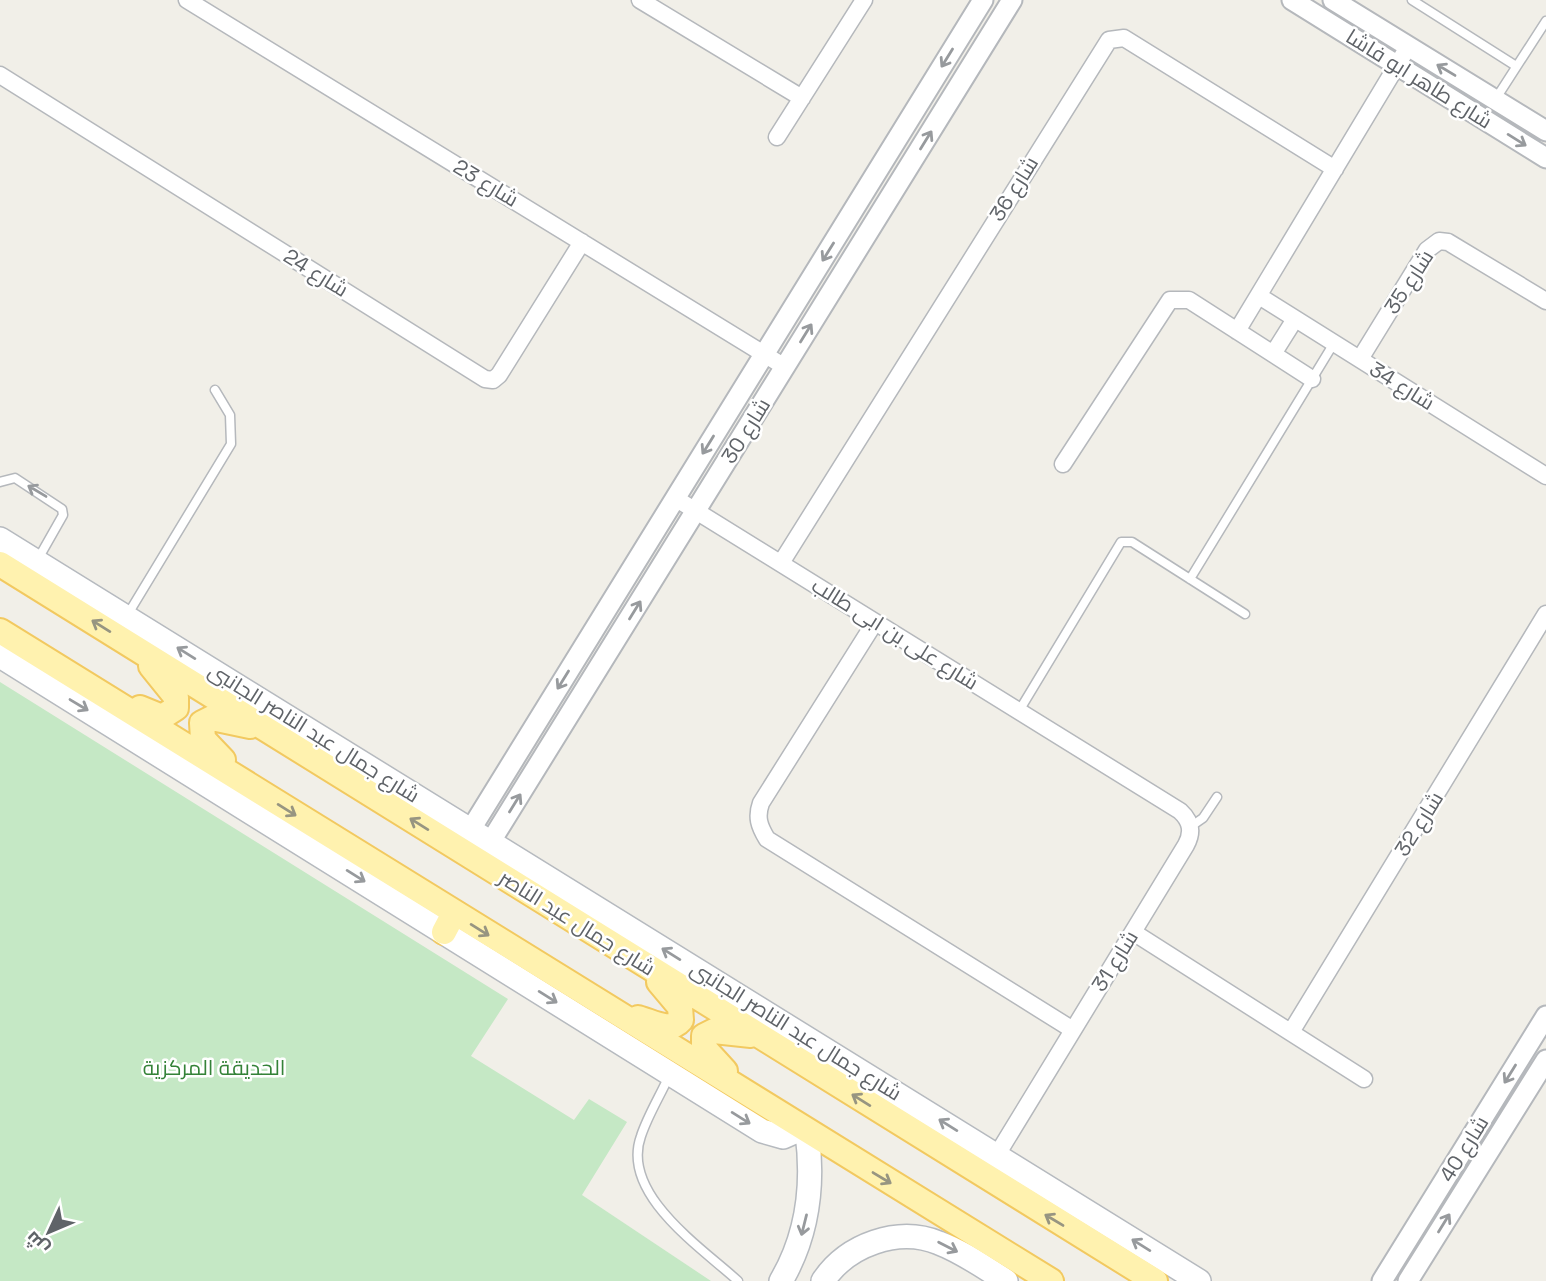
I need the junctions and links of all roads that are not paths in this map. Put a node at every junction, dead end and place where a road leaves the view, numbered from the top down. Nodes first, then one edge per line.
1 (187, 0) edge
2 (640, 0) edge
3 (864, 0) edge
4 (983, 0) edge
5 (1012, 0) edge
6 (1292, 0) edge
7 (1333, 0) edge
8 (1412, 0) edge
9 (1546, 20) edge
10 (1408, 47) junction
11 (1398, 66) junction
12 (1516, 66) junction
13 (0, 75) edge
14 (802, 98) junction
15 (1495, 100) junction
16 (1546, 131) edge
17 (777, 137) dead end
18 (1546, 158) edge
19 (1335, 169) junction
20 (582, 242) junction
21 (1259, 296) junction
22 (1546, 301) edge
23 (1295, 318) junction
24 (1237, 331) junction
25 (1334, 343) junction
26 (764, 354) junction
27 (1273, 354) junction
28 (1360, 359) junction
29 (785, 367) junction
30 (1312, 379) junction
31 (215, 390) dead end
32 (1063, 464) dead end
33 (1546, 476) edge
34 (0, 482) edge
35 (675, 498) junction
36 (696, 511) junction
37 (0, 539) edge
38 (36, 561) junction
39 (781, 563) junction
40 (0, 564) edge
41 (1190, 579) junction
42 (1245, 614) dead end
43 (1546, 614) edge
44 (127, 617) junction
45 (875, 622) junction
46 (0, 631) edge
47 (137, 649) junction
48 (0, 656) edge
49 (93, 689) junction
50 (1020, 711) junction
51 (268, 730) junction
52 (250, 787) junction
53 (1217, 797) dead end
54 (1190, 827) junction
55 (474, 846) junction
56 (449, 923) junction
57 (1133, 932) junction
58 (644, 964) junction
59 (608, 1008) junction
60 (1546, 1016) edge
61 (1073, 1030) junction
62 (1291, 1032) junction
63 (759, 1036) junction
64 (1546, 1060) edge
65 (670, 1074) junction
66 (1364, 1079) dead end
67 (748, 1096) junction
68 (804, 1131) junction
69 (996, 1155) junction
70 (984, 1177) junction
71 (738, 1281) edge
72 (781, 1281) edge
73 (823, 1281) edge
74 (1006, 1281) edge
75 (1051, 1281) edge
76 (1154, 1281) edge
77 (1199, 1281) edge
78 (1382, 1281) edge
79 (1408, 1281) edge

1 - 20 street, شارع 23
2 - 14 street
3 - 14 street
4 -> 26 street, شارع 30
29 -> 5 street, شارع 30
6 - 11 street, شارع طاهر ابو فاشا
7 - 10 street, شارع طاهر ابو فاشا
8 - 12 lane
9 - 12 lane
10 - 11 street
15 -> 10 street, شارع طاهر ابو فاشا
11 -> 18 street, شارع طاهر ابو فاشا
11 - 19 street
12 - 15 lane
13 - 20 street, شارع 24
14 - 17 street
15 - 16 street, شارع طاهر ابو فاشا
19 - 21 street
19 - 39 street, شارع 36
20 - 26 street, شارع 23
21 - 23 street, شارع 34
21 - 24 street
22 - 28 street, شارع 35
23 - 25 street, شارع 34
23 - 27 street
24 - 27 street
24 - 32 street
25 - 28 street, شارع 34
25 - 30 lane
26 - 29 street, شارع 23
26 -> 35 street, شارع 30
27 - 30 street
28 - 33 street, شارع 34
29 - 36 street, شارع 30
30 - 41 lane
31 - 44 lane
38 -> 34 lane
35 - 36 street, شارع على بن ابى طالب
35 -> 55 street, شارع 30
36 - 39 street, شارع على بن ابى طالب
55 -> 36 street, شارع 30
37 - 38 main road, شارع جمال عبد الناصر الجانبى
38 - 44 main road, شارع جمال عبد الناصر الجانبى
39 - 45 street, شارع على بن ابى طالب
47 -> 40 main road, شارع جمال عبد الناصر
41 - 42 lane
41 - 50 lane
43 - 62 street, شارع 32
55 -> 44 main road, شارع جمال عبد الناصر الجانبى
45 - 50 street, شارع على بن ابى طالب
45 - 61 street
46 - 49 main road
47 - 49 main road
47 - 51 main road, شارع جمال عبد الناصر
48 -> 56 main road
49 - 52 main road
50 - 54 street, شارع على بن ابى طالب
51 - 52 main road
55 -> 51 main road, شارع جمال عبد الناصر
52 -> 56 main road
53 - 54 lane
54 - 57 street, شارع 31
55 - 58 main road, شارع جمال عبد الناصر
69 -> 55 main road, شارع جمال عبد الناصر الجانبى
56 -> 59 main road
56 -> 65 main road
57 - 61 street, شارع 31
57 - 62 street
58 - 59 main road
58 - 63 main road, شارع جمال عبد الناصر
59 - 67 main road
60 -> 78 street, شارع 40
61 - 69 street, شارع 31
62 - 66 street
63 - 67 main road
70 -> 63 main road, شارع جمال عبد الناصر
79 -> 64 street, شارع 40
65 -> 68 main road
65 - 71 lane
67 - 68 main road
68 -> 72 main road
68 -> 75 main road
69 - 70 street, شارع 31
77 -> 69 main road, شارع جمال عبد الناصر الجانبى
76 -> 70 main road, شارع جمال عبد الناصر
73 -> 74 main road

